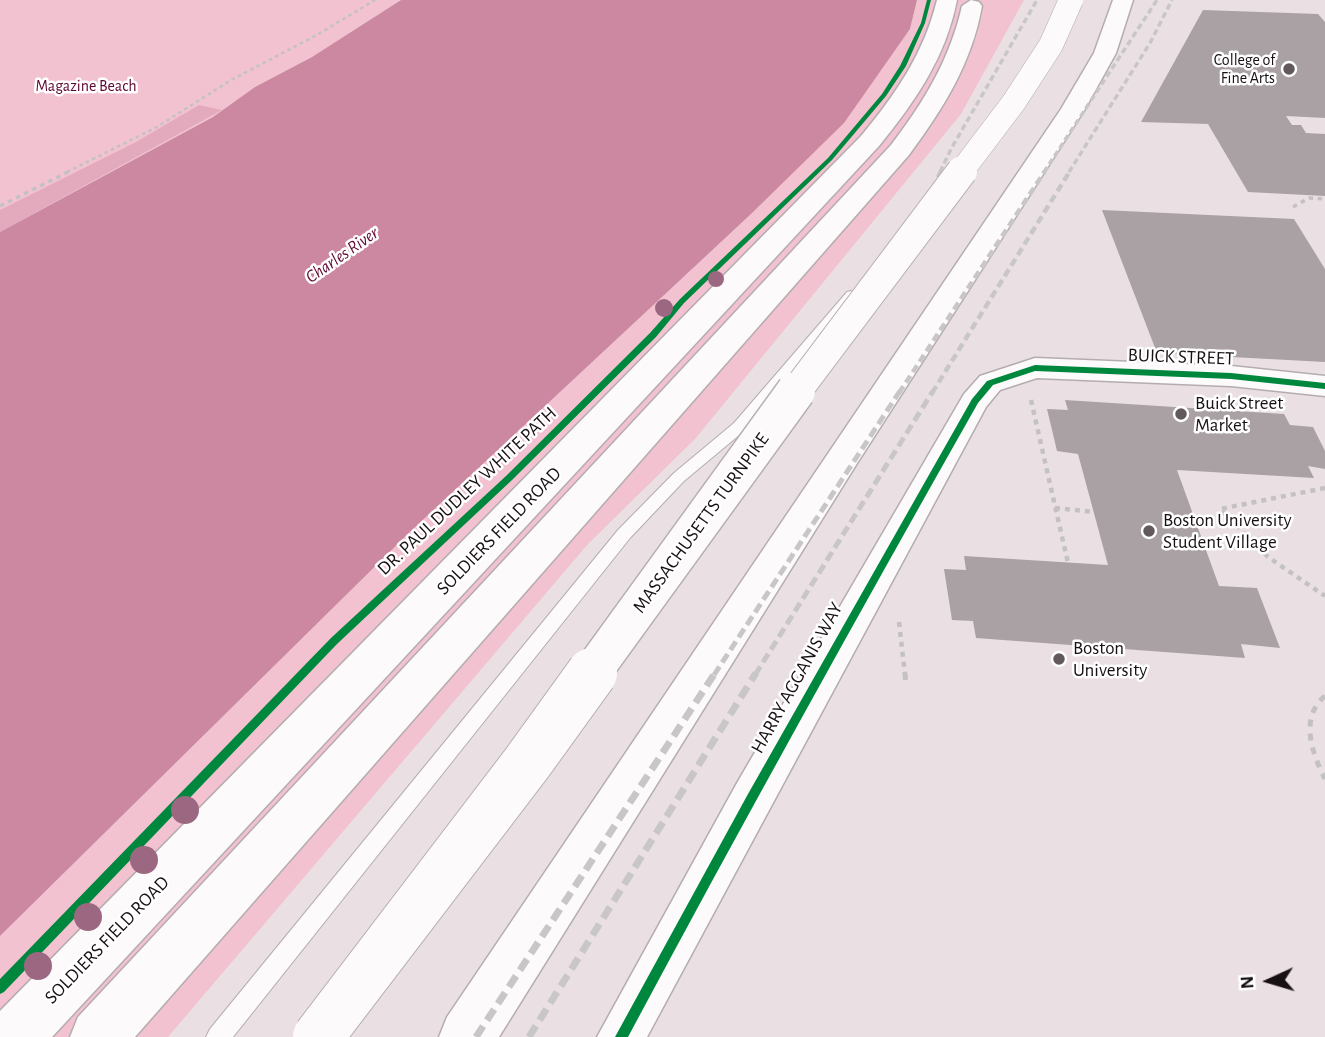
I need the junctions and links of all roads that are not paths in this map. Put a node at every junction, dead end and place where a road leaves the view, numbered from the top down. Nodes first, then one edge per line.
1 (947, 0) edge
2 (973, 0) edge
3 (1061, 0) edge
4 (1071, 0) edge
5 (1124, 0) edge
6 (1032, 379) joint
7 (1325, 386) edge
8 (14, 1037) edge
9 (98, 1037) edge
10 (218, 1037) edge
11 (318, 1037) edge
12 (467, 1037) edge
13 (621, 1037) edge

1 - 8 highway, SOLDIERS FIELD ROAD
2 - 9 highway, SOLDIERS FIELD ROAD
3 - 10 lane
4 - 11 highway, MASSACHUSETTS TURNPIKE, bridge
5 - 12 highway
6 - 7 street, BUICK STREET
6 - 13 street, HARRY AGGANIS WAY

